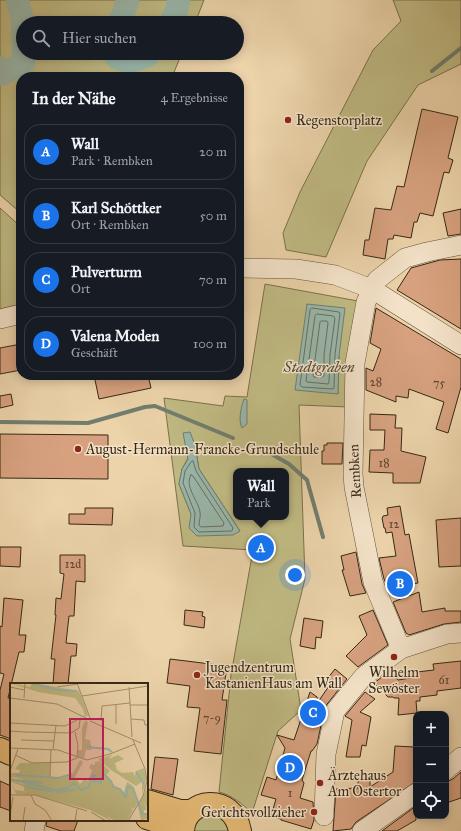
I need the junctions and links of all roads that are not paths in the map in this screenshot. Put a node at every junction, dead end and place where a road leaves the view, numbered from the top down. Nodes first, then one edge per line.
1 (461, 245) edge
2 (244, 268) edge
3 (372, 289) junction
4 (16, 315) edge
5 (0, 319) edge
6 (461, 345) edge
7 (461, 633) edge
8 (401, 649) junction
9 (0, 749) edge
10 (10, 754) edge
11 (461, 757) edge
12 (449, 767) edge
13 (413, 795) edge
14 (148, 801) edge
15 (192, 811) junction
16 (324, 816) dead end
17 (148, 818) edge
18 (36, 821) edge
19 (243, 828) edge
20 (368, 828) edge
21 (34, 831) edge
22 (179, 831) edge
23 (183, 831) edge

1 - 3 street, Rembken
2 - 3 street
3 - 6 street
3 - 8 street, Rembken
4 - 5 street
7 - 8 street
8 - 16 street
9 - 10 main road
11 - 12 street
13 - 20 street
14 - 15 main road
15 - 19 main road
15 - 23 main road
17 - 22 main road
18 - 21 street

